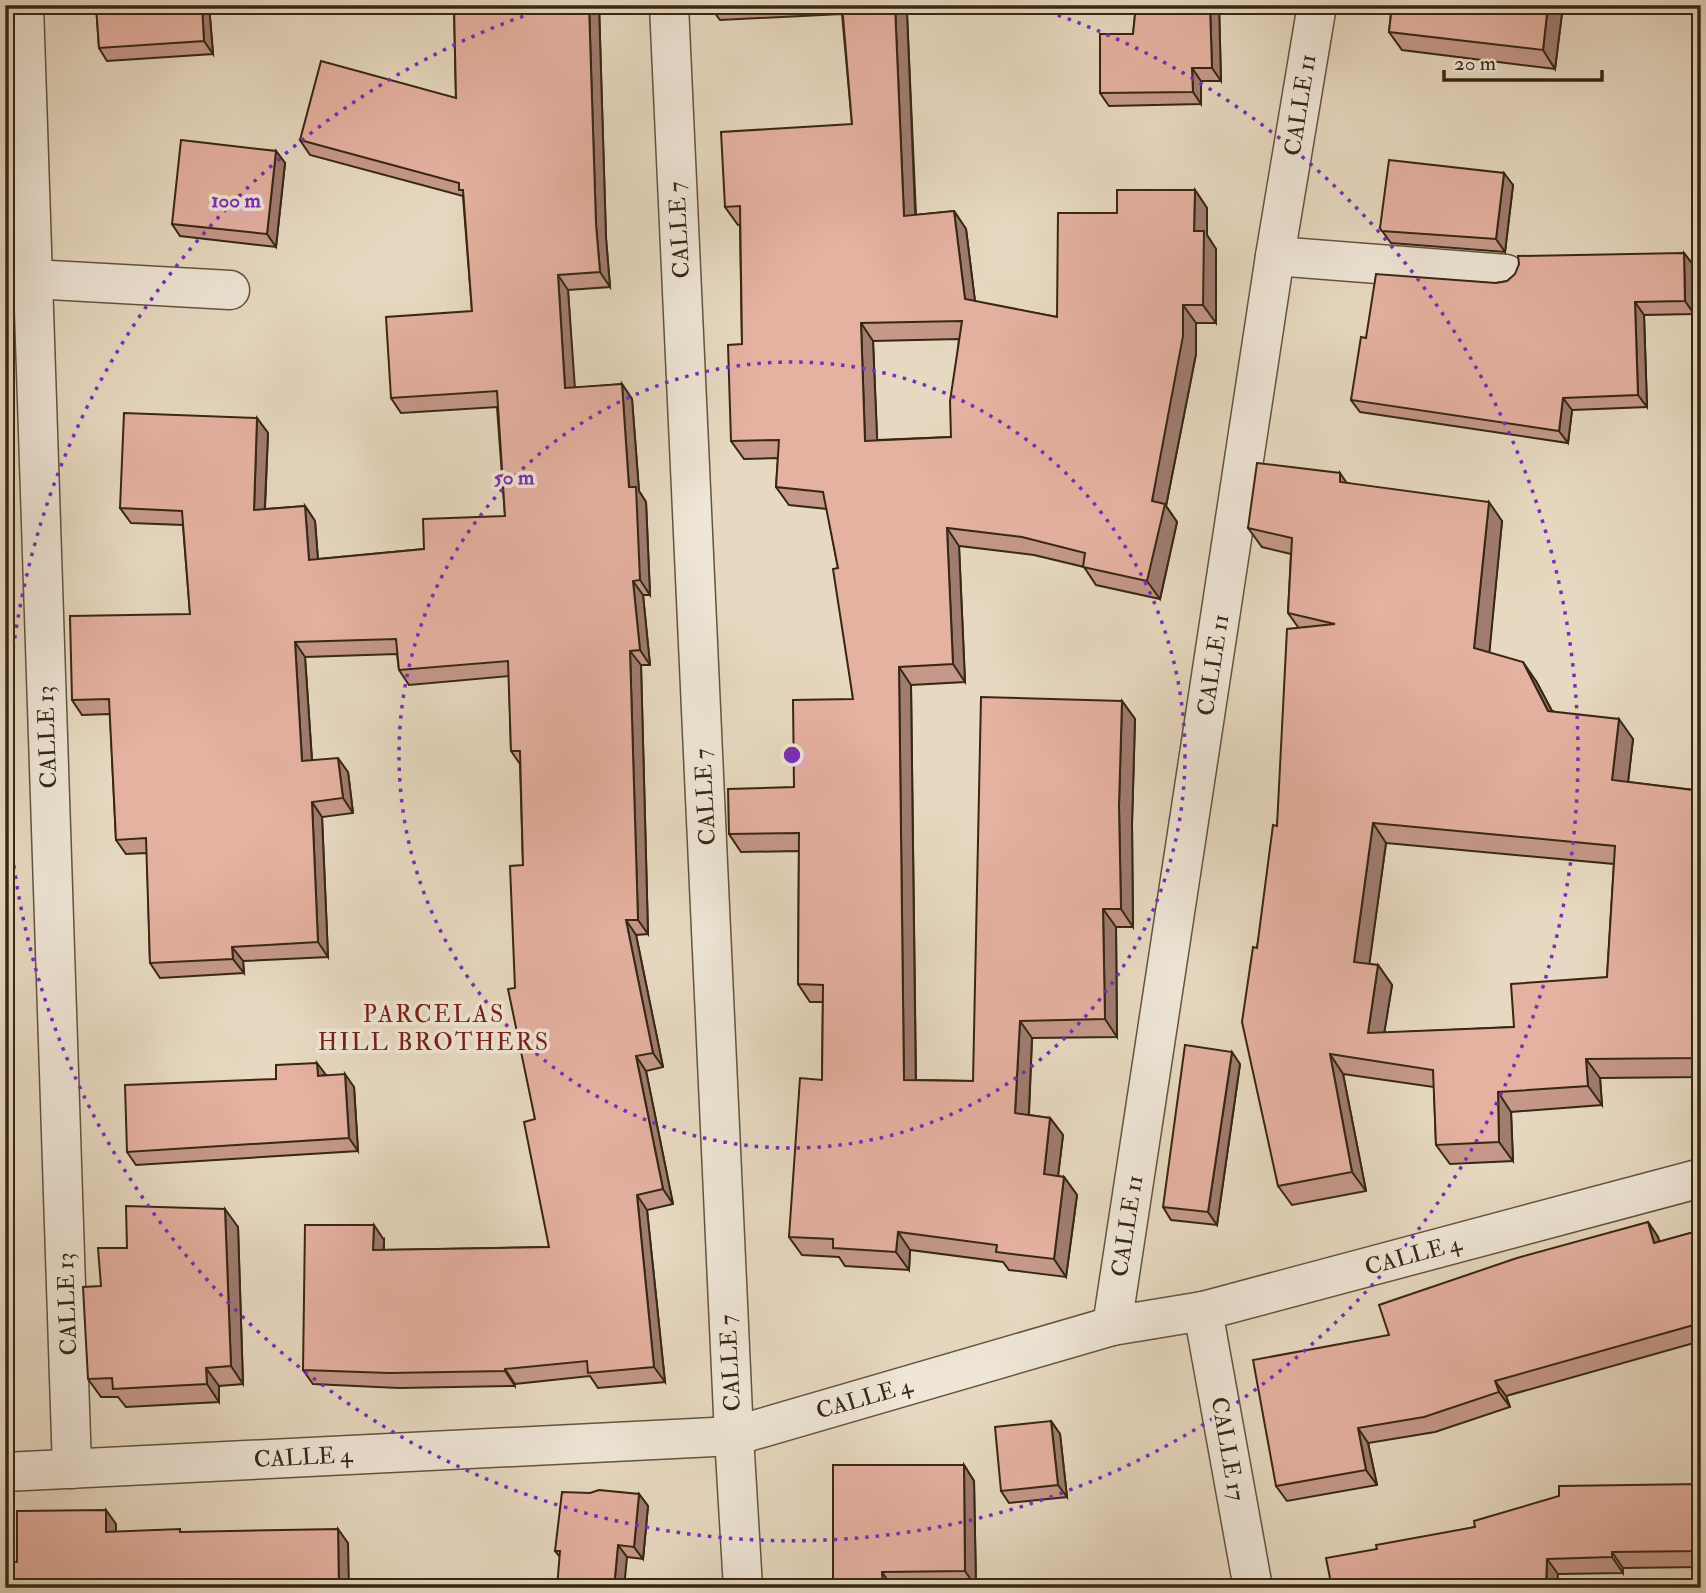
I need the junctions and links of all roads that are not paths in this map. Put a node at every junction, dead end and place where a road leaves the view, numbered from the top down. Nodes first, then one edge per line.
1 (24, 5) edge
2 (669, 5) edge
3 (1317, 5) edge
4 (1275, 256) junction
5 (1506, 274) dead end
6 (32, 279) junction
7 (230, 289) dead end
8 (1701, 1178) edge
9 (1203, 1311) junction
10 (1112, 1326) junction
11 (734, 1436) junction
12 (72, 1469) junction
13 (5, 1472) edge
14 (743, 1588) edge
15 (1253, 1588) edge

1 - 6 street, CALLE 13
2 - 11 street, CALLE 7
3 - 4 street, CALLE 11
4 - 5 street
4 - 10 street, CALLE 11
6 - 7 street
6 - 12 street, CALLE 13
8 - 9 street, CALLE 4
9 - 10 street, CALLE 4
9 - 15 street, CALLE 17
10 - 11 street, CALLE 4
11 - 12 street, CALLE 4
11 - 14 street, CALLE 7
12 - 13 street, CALLE 4

